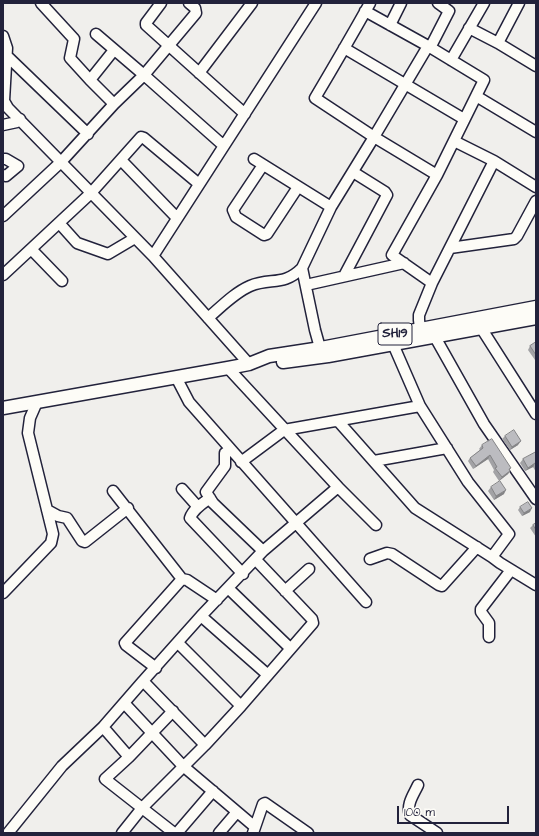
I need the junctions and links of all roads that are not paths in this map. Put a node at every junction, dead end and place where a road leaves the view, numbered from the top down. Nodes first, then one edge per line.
1 (40, 3) edge
2 (161, 3) edge
3 (189, 3) edge
4 (252, 3) edge
5 (316, 3) edge
6 (401, 3) edge
7 (438, 3) edge
8 (484, 3) edge
9 (519, 3) edge
10 (368, 7) edge
11 (390, 25) junction
12 (469, 28) junction
13 (96, 34) dead end
14 (3, 36) edge
15 (498, 43) junction
16 (169, 46) junction
17 (429, 47) junction
18 (344, 48) junction
19 (114, 50) junction
20 (6, 55) junction
21 (452, 60) junction
22 (536, 66) edge
23 (199, 73) junction
24 (144, 75) junction
25 (90, 80) junction
26 (406, 84) junction
27 (476, 96) junction
28 (4, 101) edge
29 (114, 104) junction
30 (245, 114) junction
31 (20, 119) junction
32 (464, 119) junction
33 (3, 125) edge
34 (536, 132) edge
35 (88, 134) junction
36 (374, 138) junction
37 (454, 141) junction
38 (224, 146) junction
39 (3, 159) edge
40 (254, 159) dead end
41 (121, 160) junction
42 (494, 160) junction
43 (61, 162) junction
44 (263, 165) junction
45 (353, 172) junction
46 (3, 175) edge
47 (437, 175) junction
48 (199, 184) junction
49 (298, 187) junction
50 (536, 187) edge
51 (91, 193) junction
52 (536, 201) edge
53 (331, 208) junction
54 (3, 216) edge
55 (177, 218) junction
56 (60, 224) junction
57 (135, 238) junction
58 (450, 248) junction
59 (31, 249) junction
60 (153, 256) junction
61 (404, 263) junction
62 (302, 268) junction
63 (3, 275) edge
64 (344, 276) junction
65 (62, 281) dead end
66 (432, 282) junction
67 (306, 285) junction
68 (536, 307) edge
69 (208, 318) junction
70 (536, 318) edge
71 (478, 323) junction
72 (420, 334) junction
73 (435, 336) junction
74 (393, 344) junction
75 (321, 352) junction
76 (252, 363) junction
77 (228, 368) junction
78 (176, 377) junction
79 (37, 402) junction
80 (420, 406) junction
81 (3, 408) edge
82 (536, 414) edge
83 (338, 421) junction
84 (284, 430) junction
85 (447, 448) junction
86 (231, 450) junction
87 (374, 461) junction
88 (241, 462) junction
89 (338, 488) junction
90 (182, 489) dead end
91 (113, 491) dead end
92 (210, 498) junction
93 (536, 499) edge
94 (198, 507) junction
95 (128, 508) junction
96 (47, 510) junction
97 (296, 522) junction
98 (376, 525) dead end
99 (477, 547) junction
100 (263, 551) junction
101 (492, 557) junction
102 (370, 559) dead end
103 (256, 560) junction
104 (309, 569) dead end
105 (510, 570) junction
106 (243, 574) junction
107 (182, 579) junction
108 (536, 585) edge
109 (229, 589) junction
110 (285, 591) junction
111 (3, 593) edge
112 (217, 600) junction
113 (366, 602) dead end
114 (201, 616) junction
115 (489, 637) dead end
116 (178, 643) junction
117 (290, 648) junction
118 (156, 668) junction
119 (268, 675) junction
120 (143, 681) junction
121 (124, 704) junction
122 (241, 706) junction
123 (173, 711) junction
124 (103, 727) junction
125 (152, 733) junction
126 (205, 745) junction
127 (129, 756) junction
128 (183, 766) junction
129 (418, 785) dead end
130 (213, 791) junction
131 (142, 808) junction
132 (237, 812) junction
133 (254, 830) edge
134 (8, 833) edge
135 (122, 833) edge
136 (174, 833) edge
137 (177, 833) edge
138 (219, 833) edge
139 (308, 833) edge
140 (437, 833) edge

1 - 25 street
2 - 16 street
3 - 16 street
4 - 23 street
5 - 30 street
6 - 11 street
7 - 17 street
8 - 12 street
9 - 15 street
10 - 11 street
10 - 18 street
11 - 17 street
12 - 15 street
12 - 21 street
13 - 19 street
14 - 20 street
15 - 22 street
16 - 23 street
16 - 24 street
17 - 21 street
17 - 26 street
18 - 26 street
18 - 36 street
19 - 24 street
19 - 25 street
20 - 28 street
20 - 35 street
21 - 27 street
23 - 30 street
24 - 29 street
24 - 38 street
25 - 29 street
26 - 32 street
26 - 36 street
27 - 32 street
27 - 34 street
28 - 31 street
29 - 35 street
30 - 38 street
31 - 33 street
31 - 43 street
32 - 37 street
35 - 43 street
36 - 45 street
36 - 47 street
37 - 42 street
37 - 47 street
38 - 48 street
39 - 46 street
40 - 44 street
41 - 48 street
41 - 51 street
41 - 55 street
42 - 50 street
42 - 58 street
43 - 51 street
43 - 54 street
44 - 49 street
44 - 49 street
45 - 53 street
45 - 64 street
47 - 61 street
48 - 55 street
49 - 53 street
51 - 56 street
51 - 57 street
52 - 58 street
53 - 62 street
55 - 60 street
56 - 57 street
56 - 59 street
57 - 60 street
58 - 66 street
59 - 63 street
59 - 65 street
60 - 69 street
61 - 64 street
61 - 66 street
62 - 67 street
62 - 69 street
64 - 67 street
66 - 72 street
67 - 75 street
68 - 71 main road, SH19
69 - 76 street
70 - 71 main road, SH19
71 - 72 main road, SH19
71 - 73 main road, SH19
71 - 82 street
72 - 73 main road, SH19
72 - 74 main road, SH19
72 - 75 main road, SH19
73 - 93 street
74 - 75 main road, SH19
74 - 80 street
75 - 76 main road, SH19
76 - 77 main road, SH19
77 - 78 main road, SH19
77 - 84 street
78 - 79 main road, SH19
78 - 86 street
79 - 81 main road, SH19
79 - 96 street
80 - 83 street
80 - 85 street
83 - 84 street
83 - 87 street
84 - 88 street
84 - 89 street
85 - 87 street
85 - 101 street
86 - 88 street
86 - 92 street
87 - 99 street
88 - 97 street
89 - 97 street
89 - 98 street
90 - 94 street
91 - 95 street
92 - 94 street
92 - 100 street
94 - 106 street
95 - 96 street
95 - 107 street
96 - 111 street
97 - 100 street
97 - 113 street
99 - 101 street
99 - 102 street
100 - 103 street
101 - 105 street
103 - 106 street
103 - 110 street
104 - 110 street
105 - 108 street
105 - 115 street
106 - 109 street
107 - 112 street
107 - 118 street
109 - 112 street
109 - 117 street
110 - 117 street
112 - 114 street
114 - 116 street
114 - 119 street
116 - 118 street
116 - 122 street
117 - 119 street
118 - 120 street
119 - 122 street
120 - 121 street
120 - 123 street
121 - 124 street
121 - 125 street
122 - 126 street
123 - 125 street
123 - 126 street
124 - 127 street
124 - 134 street
125 - 127 street
125 - 128 street
126 - 128 street
127 - 131 street
128 - 130 street
128 - 131 street
129 - 140 street
130 - 132 street
130 - 137 street
131 - 135 street
131 - 136 street
132 - 133 street
132 - 138 street
133 - 139 street

